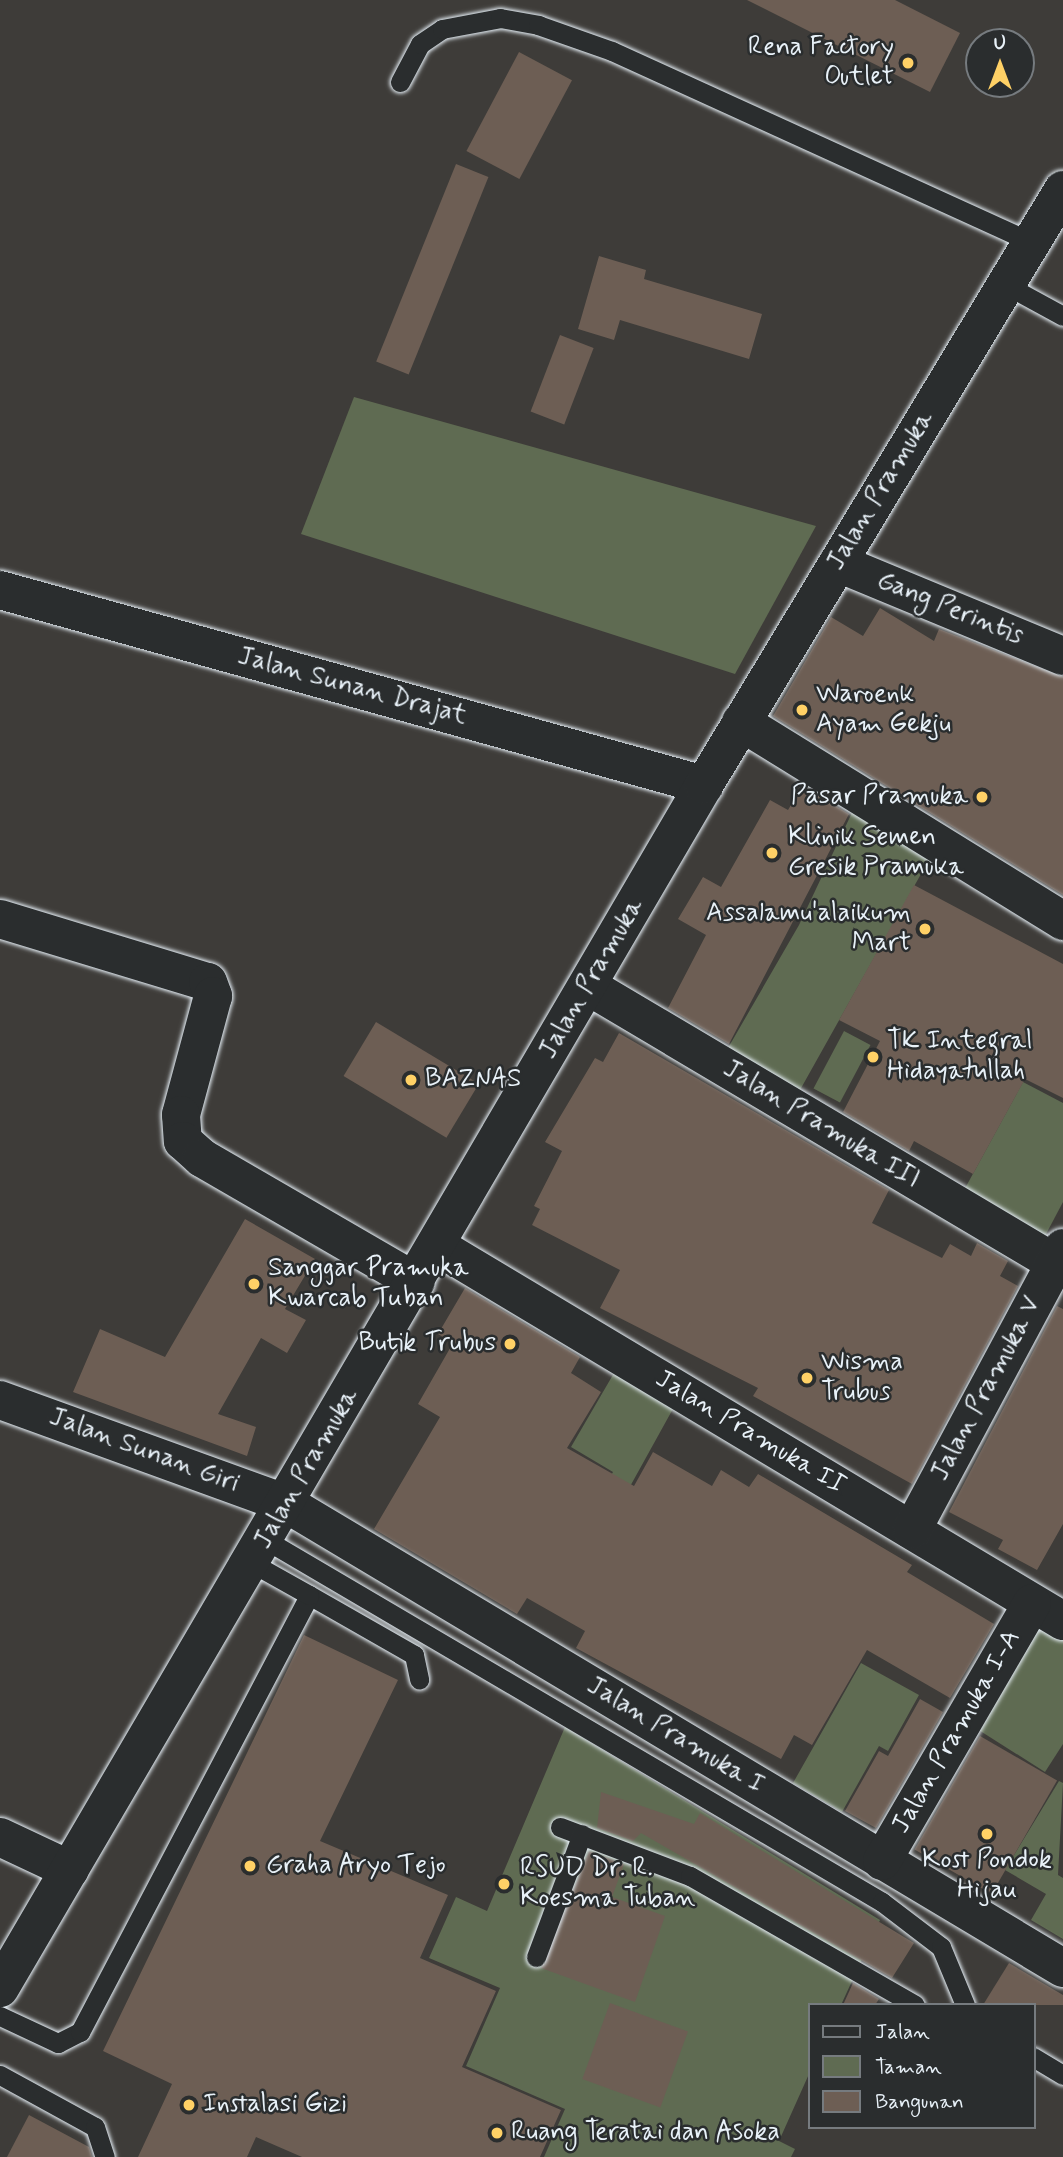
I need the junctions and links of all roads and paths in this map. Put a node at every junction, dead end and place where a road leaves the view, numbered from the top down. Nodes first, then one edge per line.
1 (400, 82) dead end
2 (1063, 190) edge
3 (1031, 243) junction
4 (1006, 285) junction
5 (1063, 316) edge
6 (838, 563) junction
7 (0, 590) edge
8 (1063, 655) edge
9 (741, 722) junction
10 (704, 785) junction
11 (0, 919) edge
12 (1063, 921) edge
13 (588, 986) junction
14 (437, 1246) junction
15 (1059, 1256) edge
16 (416, 1282) junction
17 (0, 1400) edge
18 (287, 1504) junction
19 (912, 1530) junction
20 (259, 1552) junction
21 (309, 1595) junction
22 (1054, 1612) edge
23 (419, 1679) dead end
24 (560, 1827) dead end
25 (582, 1834) junction
26 (0, 1838) edge
27 (882, 1861) junction
28 (70, 1870) junction
29 (536, 1957) dead end
30 (1063, 1968) edge
31 (0, 1989) edge
32 (912, 2003) edge
33 (964, 2003) edge
34 (0, 2016) edge
35 (1035, 2058) edge
36 (0, 2075) edge
37 (1063, 2075) edge
38 (105, 2157) edge

1 - 3 lane
2 - 3 street, Jalan Pramuka
3 - 4 street, Jalan Pramuka
4 - 5 lane
4 - 6 street, Jalan Pramuka
6 - 8 street, Gang Perintis
6 - 9 street, Jalan Pramuka
7 - 10 street, Jalan Sunan Drajat
9 - 10 street, Jalan Pramuka
9 - 12 street
10 - 13 street, Jalan Pramuka
11 - 16 street
13 - 14 street, Jalan Pramuka
13 - 15 street, Jalan Pramuka III
14 - 16 street, Jalan Pramuka
14 - 19 street, Jalan Pramuka II
15 - 19 street, Jalan Pramuka V
16 - 18 street, Jalan Pramuka
17 - 18 street, Jalan Sunan Giri
18 - 20 street, Jalan Pramuka
18 - 27 street, Jalan Pramuka I
19 - 22 street, Jalan Pramuka II
20 - 21 lane
20 - 28 street, Jalan Pramuka
20 - 33 lane
21 - 23 lane
21 - 34 lane
22 - 27 street, Jalan Pramuka I-A
24 - 25 lane
25 - 29 lane
25 - 32 lane
26 - 28 street
27 - 30 street, Jalan Pramuka I
28 - 31 street, Jalan Pramuka
35 - 37 lane
36 - 38 lane

